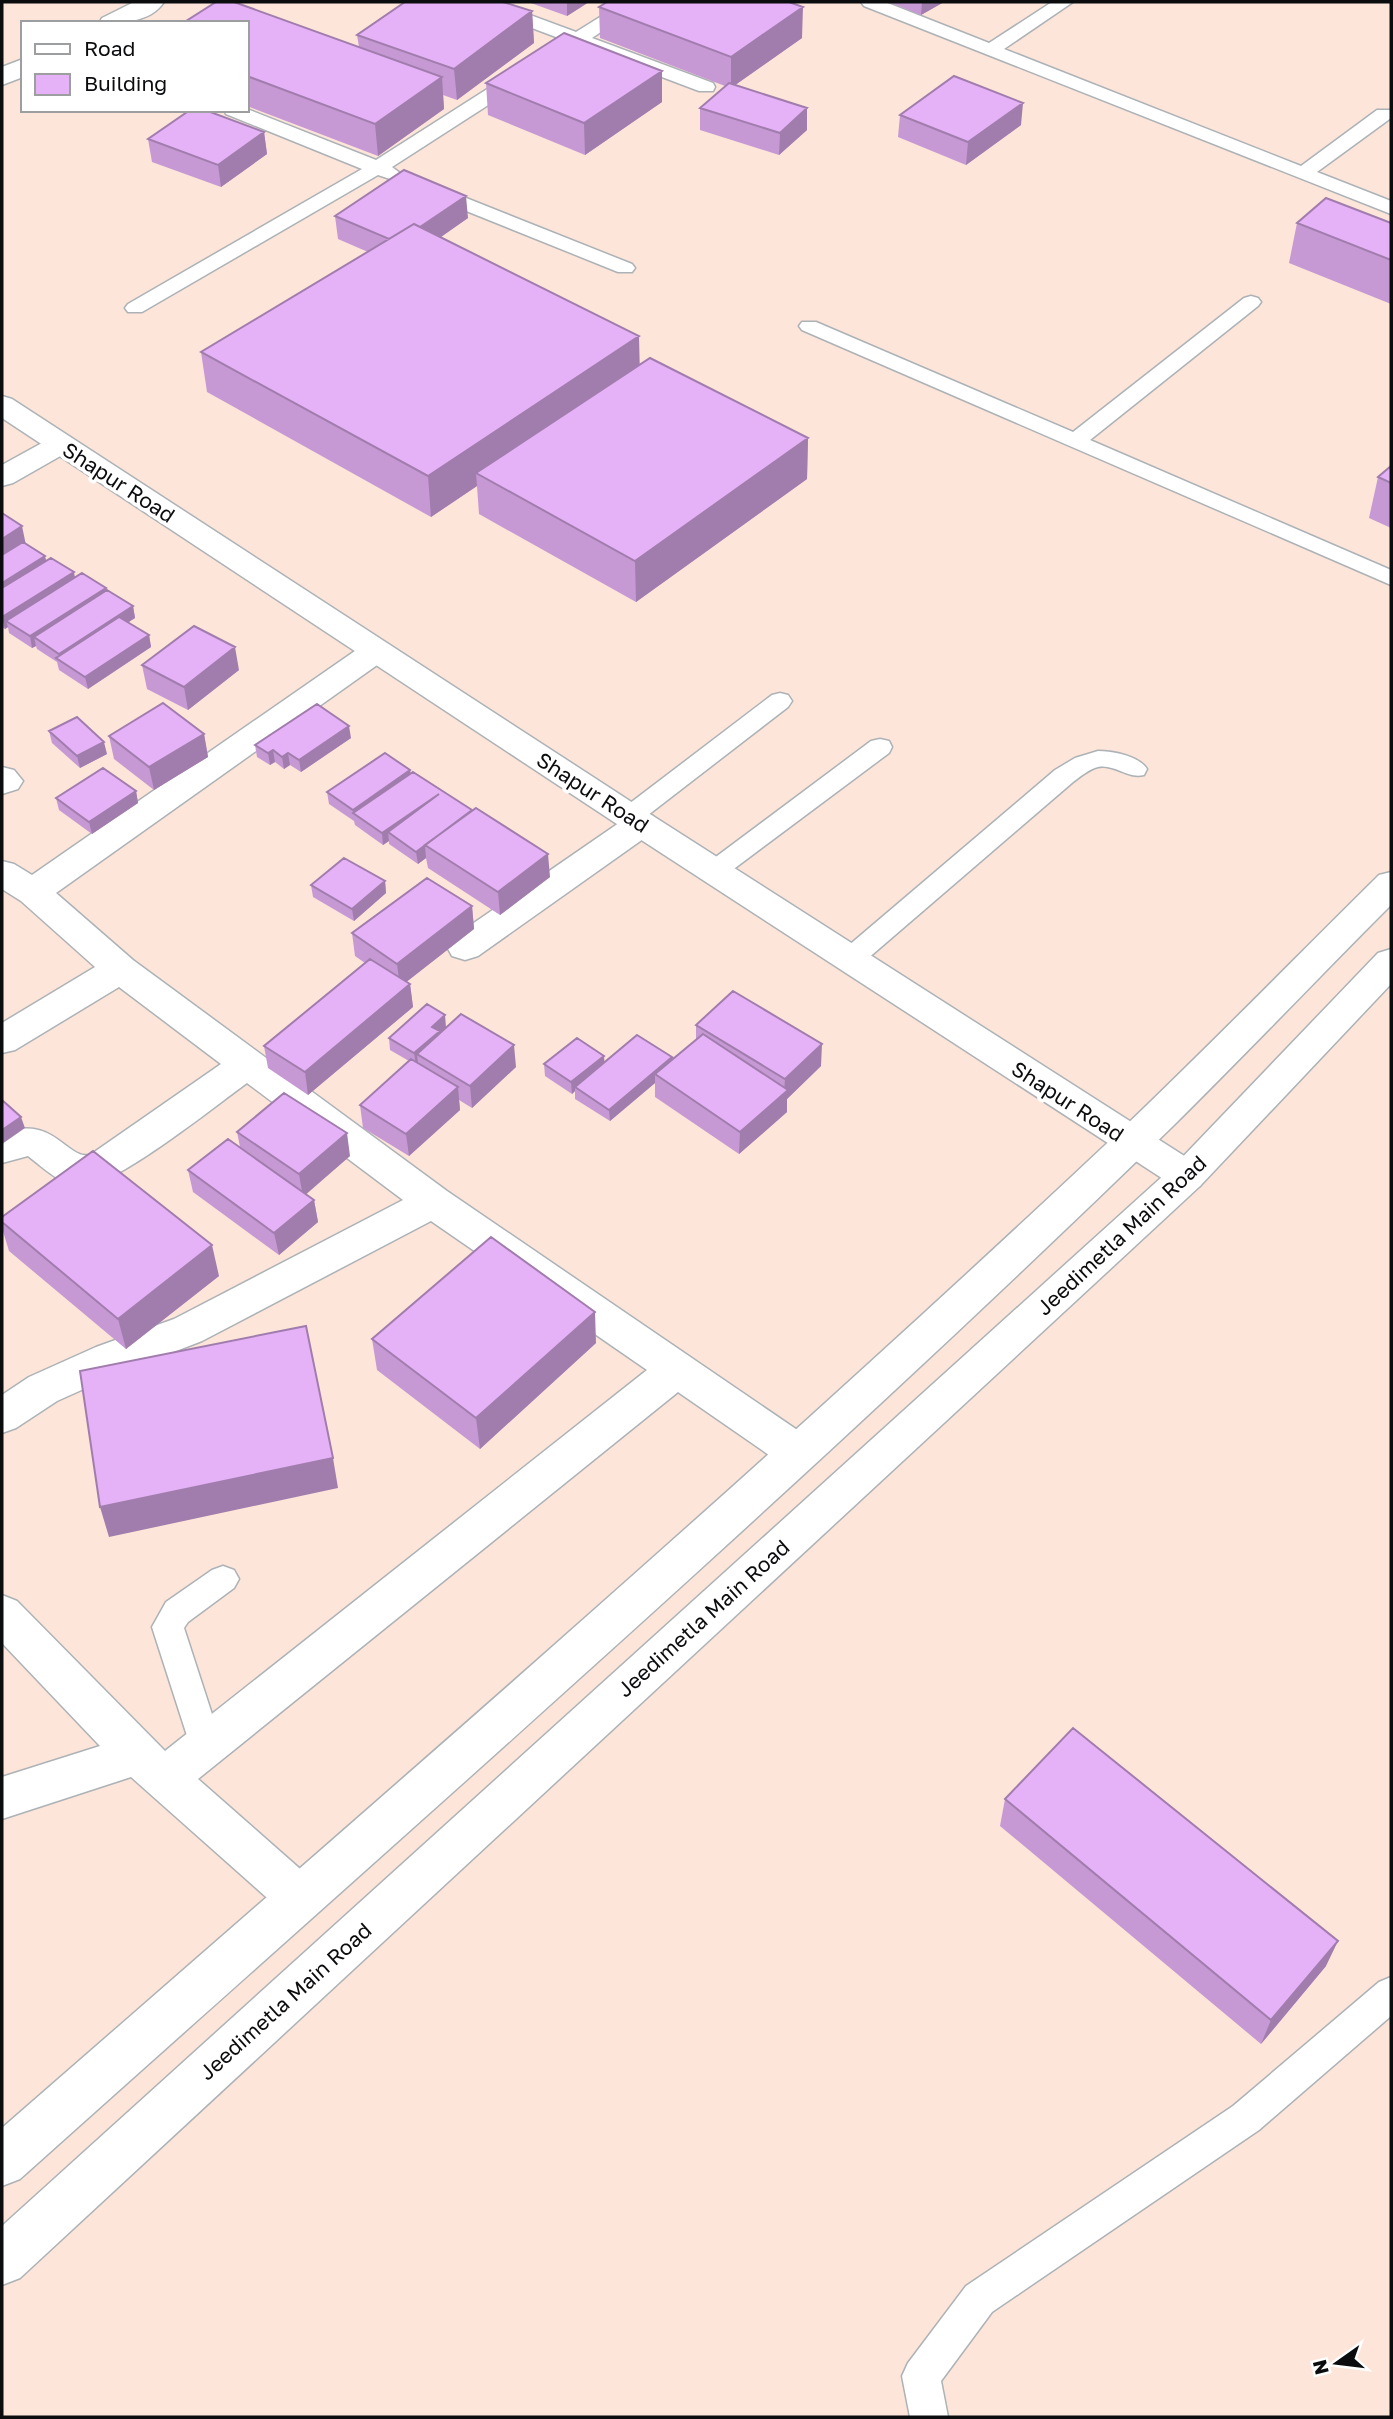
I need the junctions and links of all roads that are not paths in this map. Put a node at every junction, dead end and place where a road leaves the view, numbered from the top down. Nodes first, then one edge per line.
1 (152, 2) edge
2 (479, 2) edge
3 (636, 2) edge
4 (870, 2) edge
5 (1064, 2) edge
6 (115, 21) edge
7 (577, 38) junction
8 (990, 50) junction
9 (706, 87) edge
10 (238, 112) edge
11 (1384, 114) dead end
12 (377, 168) junction
13 (1302, 174) junction
14 (1391, 208) edge
15 (625, 268) dead end
16 (1251, 302) dead end
17 (135, 308) dead end
18 (809, 326) dead end
19 (2, 405) edge
20 (1075, 441) junction
21 (61, 444) junction
22 (2, 477) edge
23 (1391, 578) edge
24 (376, 651) junction
25 (780, 701) dead end
26 (880, 747) dead end
27 (1135, 769) dead end
28 (635, 820) junction
29 (715, 871) junction
30 (18, 882) edge
31 (1391, 884) edge
32 (465, 947) dead end
33 (850, 959) junction
34 (1391, 962) edge
35 (120, 969) junction
36 (7, 1030) edge
37 (247, 1064) junction
38 (1132, 1142) junction
39 (2, 1149) edge
40 (1187, 1176) junction
41 (433, 1202) junction
42 (677, 1369) junction
43 (2, 1416) edge
44 (797, 1452) junction
45 (223, 1578) dead end
46 (2, 1615) edge
47 (206, 1745) junction
48 (151, 1767) junction
49 (2, 1798) edge
50 (300, 1898) junction
51 (1391, 1994) edge
52 (2, 2161) edge
53 (2, 2260) edge
54 (929, 2417) edge

1 - 6 street
2 - 7 lane
3 - 7 lane
4 - 8 lane
5 - 8 lane
7 - 9 lane
7 - 12 lane
8 - 13 lane
10 - 12 lane
11 - 13 lane
12 - 15 lane
12 - 17 lane
13 - 14 lane
16 - 20 lane
18 - 20 lane
19 - 21 street, Shapur Road
20 - 23 lane
21 - 22 street
21 - 24 street, Shapur Road
24 - 28 street, Shapur Road
24 - 30 street
25 - 28 lane
26 - 29 lane
27 - 33 lane
28 - 29 street, Shapur Road
28 - 32 street
29 - 33 street, Shapur Road
30 - 35 street
31 - 38 street
33 - 38 street, Shapur Road
34 - 40 street, Jeedimetla Main Road
35 - 36 street
35 - 37 street
37 - 39 street
37 - 41 street
38 - 40 street, Shapur Road
38 - 44 street
40 - 53 street, Jeedimetla Main Road
41 - 42 street
41 - 43 street
42 - 44 street
42 - 47 street
44 - 50 street
45 - 47 lane
46 - 48 street
47 - 48 street
48 - 49 street
48 - 50 street
50 - 52 street
51 - 54 lane

